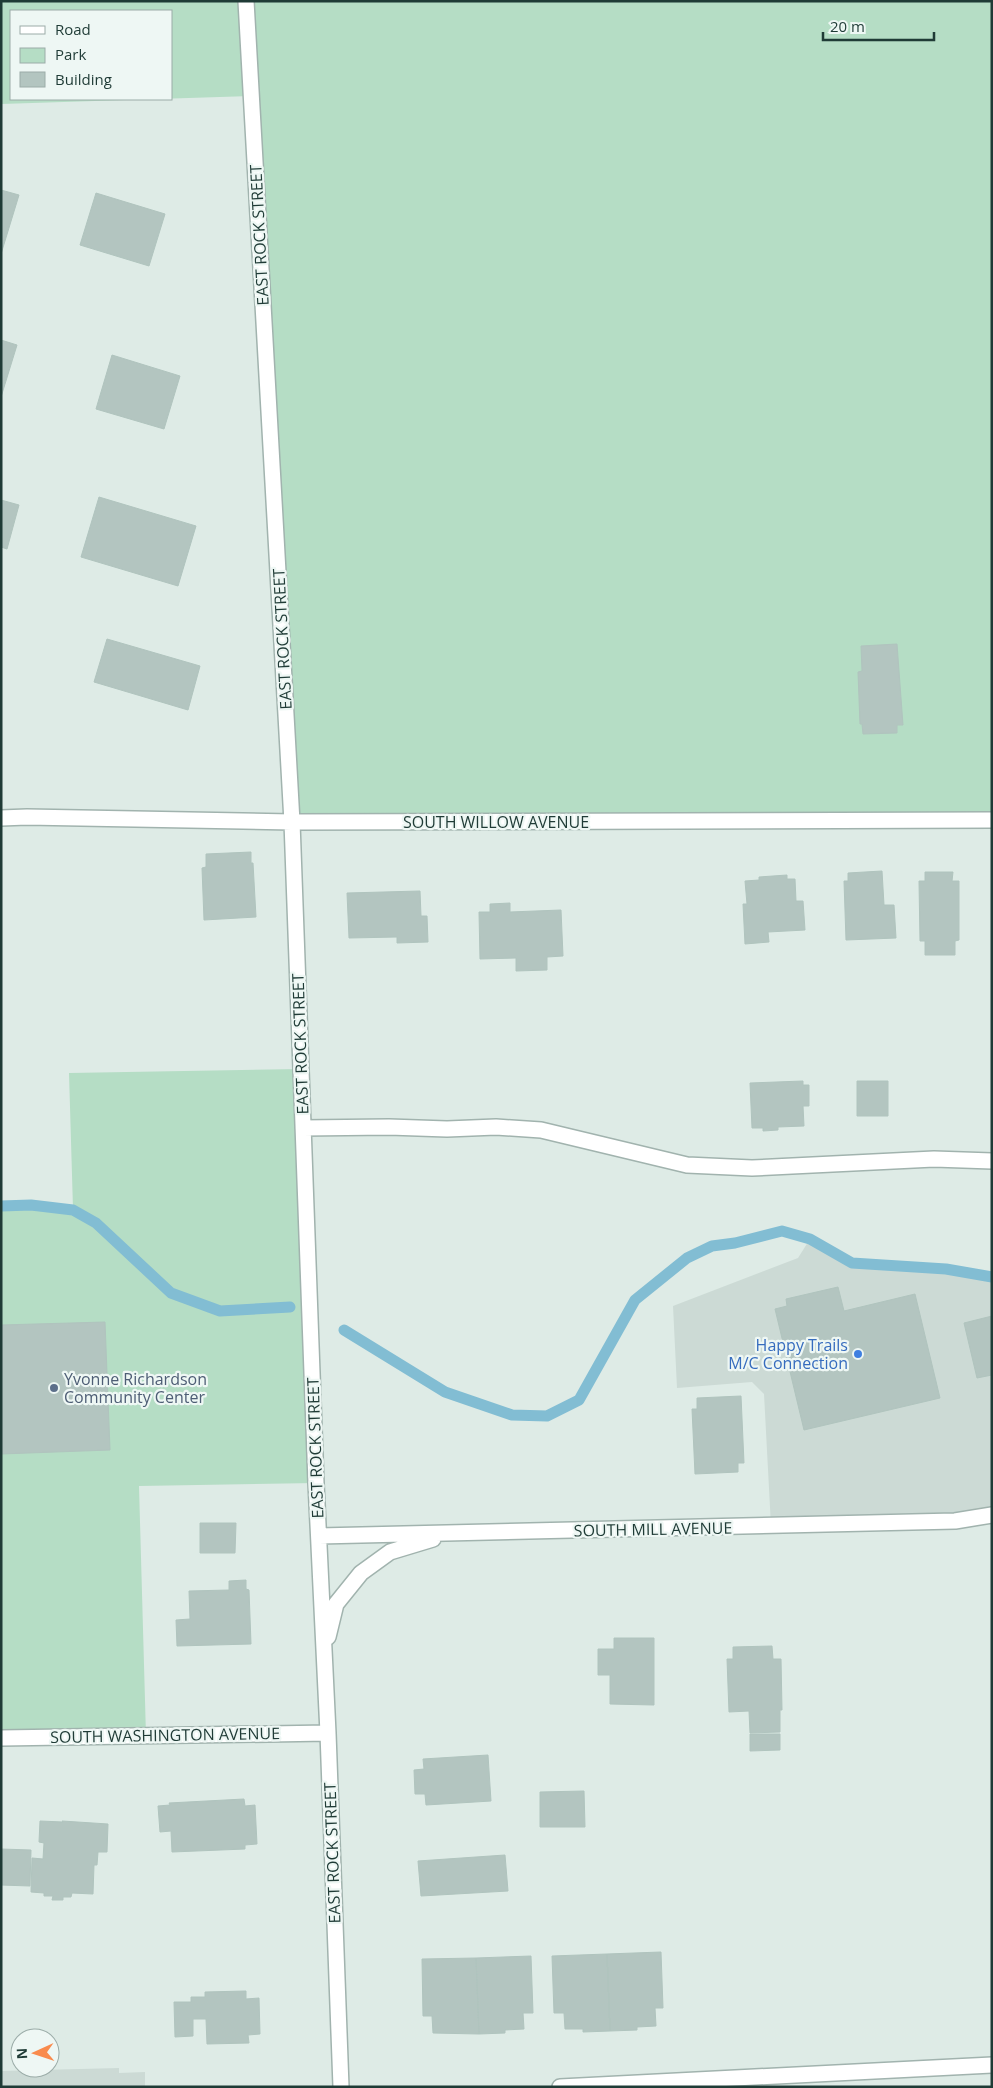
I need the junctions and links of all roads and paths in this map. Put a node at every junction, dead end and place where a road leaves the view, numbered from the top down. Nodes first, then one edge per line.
1 (246, 1) edge
2 (1, 818) edge
3 (992, 820) edge
4 (292, 822) junction
5 (304, 1128) junction
6 (992, 1161) edge
7 (990, 1519) edge
8 (452, 1534) junction
9 (319, 1536) junction
10 (324, 1653) junction
11 (328, 1733) junction
12 (1, 1738) edge
13 (992, 2065) edge
14 (341, 2087) edge
15 (560, 2087) edge

1 - 4 street, EAST ROCK STREET
2 - 4 street, SOUTH WILLOW AVENUE
3 - 4 street, SOUTH WILLOW AVENUE
4 - 5 street, EAST ROCK STREET
5 - 6 street
5 - 9 street, EAST ROCK STREET
7 - 8 street, SOUTH MILL AVENUE
8 - 9 street, SOUTH MILL AVENUE
8 - 10 street
9 - 10 street, EAST ROCK STREET
10 - 11 street, EAST ROCK STREET
11 - 12 street, SOUTH WASHINGTON AVENUE
11 - 14 street, EAST ROCK STREET
13 - 15 street

